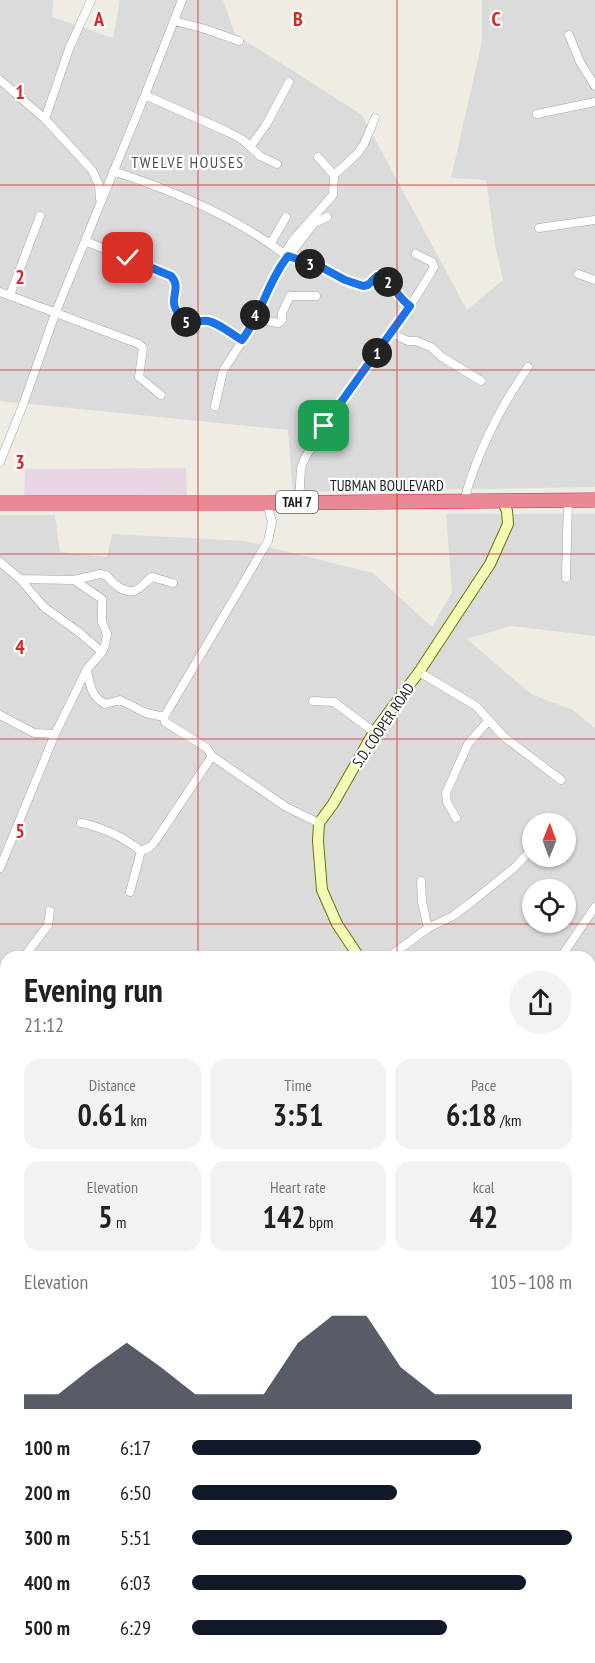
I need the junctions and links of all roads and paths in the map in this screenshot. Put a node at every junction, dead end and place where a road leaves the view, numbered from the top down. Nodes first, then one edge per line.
1 (91, 0) edge
2 (182, 0) edge
3 (175, 21) junction
4 (569, 35) dead end
5 (239, 41) dead end
6 (0, 80) edge
7 (289, 82) dead end
8 (595, 86) edge
9 (146, 95) junction
10 (595, 102) edge
11 (537, 114) dead end
12 (375, 118) dead end
13 (45, 119) junction
14 (250, 147) junction
15 (318, 157) dead end
16 (276, 164) dead end
17 (113, 171) junction
18 (334, 174) junction
19 (100, 204) junction
20 (40, 216) dead end
21 (286, 217) dead end
22 (327, 217) dead end
23 (595, 220) edge
24 (539, 228) dead end
25 (85, 241) junction
26 (271, 243) junction
27 (416, 254) dead end
28 (285, 258) junction
29 (578, 274) dead end
30 (595, 280) edge
31 (0, 292) edge
32 (10, 294) junction
33 (316, 296) dead end
34 (410, 306) junction
35 (55, 314) junction
36 (254, 319) junction
37 (391, 333) junction
38 (242, 340) junction
39 (528, 367) dead end
40 (481, 381) dead end
41 (161, 395) dead end
42 (215, 406) dead end
43 (0, 462) edge
44 (502, 500) junction
45 (568, 500) junction
46 (595, 500) edge
47 (464, 501) junction
48 (299, 502) junction
49 (0, 503) edge
50 (267, 503) junction
51 (0, 562) edge
52 (566, 578) dead end
53 (20, 579) junction
54 (74, 580) junction
55 (173, 583) dead end
56 (102, 652) junction
57 (87, 669) junction
58 (418, 672) junction
59 (313, 701) dead end
60 (0, 715) edge
61 (164, 717) junction
62 (489, 720) junction
63 (374, 732) junction
64 (55, 734) junction
65 (212, 756) junction
66 (561, 780) dead end
67 (456, 818) dead end
68 (81, 823) dead end
69 (319, 823) junction
70 (141, 851) junction
71 (522, 860) edge
72 (0, 868) edge
73 (421, 881) dead end
74 (130, 892) dead end
75 (595, 907) edge
76 (50, 911) dead end
77 (428, 928) junction
78 (28, 951) edge
79 (355, 951) edge
80 (397, 951) edge
81 (565, 951) edge

1 - 13 street
2 - 3 street
3 - 5 street
3 - 9 street
4 - 8 street
6 - 13 street
7 - 14 street
9 - 14 street
9 - 17 street
10 - 11 street
12 - 18 street
13 - 19 street
14 - 16 street
15 - 18 street
17 - 19 street
17 - 26 street
18 - 28 street
19 - 25 street
20 - 32 street
21 - 26 street
22 - 28 street
23 - 24 street
25 - 35 street
25 - 38 street
26 - 28 street
27 - 34 street
28 - 34 street
28 - 36 street
29 - 30 street
31 - 32 street
32 - 35 street
33 - 36 street
34 - 37 street
35 - 41 street
35 - 43 street
36 - 38 street
37 - 40 street
37 - 48 street
38 - 42 street
39 - 47 street
44 - 45 highway, TUBMAN BOULEVARD / TAH 7
44 - 47 highway, TUBMAN BOULEVARD / TAH 7
44 - 58 street, S.D. COOPER ROAD
45 - 46 highway, TUBMAN BOULEVARD / TAH 7
45 - 52 street
47 - 48 highway, TUBMAN BOULEVARD / TAH 7
48 - 50 highway, TUBMAN BOULEVARD / TAH 7
49 - 50 highway, TUBMAN BOULEVARD / TAH 7
50 - 61 street
51 - 53 street
53 - 54 street
53 - 56 street
54 - 55 street
54 - 56 street
56 - 57 street
57 - 61 street
57 - 64 street
58 - 62 street
58 - 63 street, S.D. COOPER ROAD
59 - 63 street
60 - 64 street
61 - 65 street
62 - 66 street
62 - 67 street
63 - 69 street, S.D. COOPER ROAD
64 - 72 street
65 - 69 street
65 - 70 street
68 - 70 street
69 - 79 street
70 - 74 street
71 - 77 street
73 - 77 street
75 - 81 street
76 - 78 street
77 - 80 street

